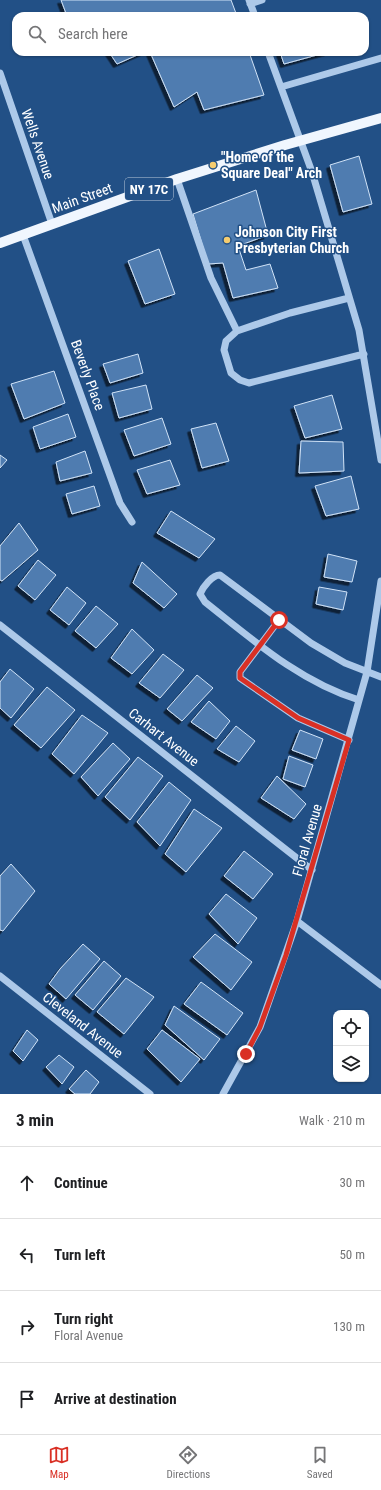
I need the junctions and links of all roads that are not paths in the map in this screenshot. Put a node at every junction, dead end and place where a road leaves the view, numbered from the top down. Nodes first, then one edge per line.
1 (262, 0) edge
2 (249, 2) edge
3 (253, 12) edge
4 (269, 56) edge
5 (381, 58) edge
6 (0, 73) edge
7 (281, 87) junction
8 (381, 118) edge
9 (301, 140) junction
10 (177, 179) junction
11 (52, 224) junction
12 (23, 235) junction
13 (0, 244) edge
14 (350, 298) junction
15 (237, 331) junction
16 (364, 354) junction
17 (381, 460) edge
18 (132, 522) dead end
19 (381, 581) edge
20 (279, 620) junction
21 (0, 625) edge
22 (260, 646) junction
23 (367, 672) junction
24 (381, 677) edge
25 (359, 700) junction
26 (349, 740) junction
27 (312, 870) junction
28 (296, 921) junction
29 (0, 976) edge
30 (381, 985) edge
31 (150, 1094) edge
32 (223, 1094) edge

1 - 2 street
2 - 3 street
4 - 7 street
5 - 7 street
6 - 11 street, Wells Avenue
7 - 9 street
8 - 9 main road, Main Street / NY 17C
9 - 10 main road, Main Street / NY 17C
9 - 14 street
10 - 11 main road, Main Street / NY 17C
10 - 15 street
11 - 12 main road, Main Street / NY 17C
12 - 13 main road, Main Street / NY 17C
12 - 18 street, Beverly Place
14 - 15 street
14 - 16 street
15 - 16 street
16 - 17 street
19 - 23 street, Floral Avenue
20 - 22 street
20 - 22 street
20 - 23 street
21 - 27 street, Carhart Avenue
22 - 25 street
22 - 26 street
23 - 24 street
23 - 25 street, Floral Avenue
25 - 26 street, Floral Avenue
26 - 27 street, Floral Avenue
27 - 28 street, Floral Avenue
28 - 30 street
28 - 32 street, Floral Avenue
29 - 31 street, Cleveland Avenue

